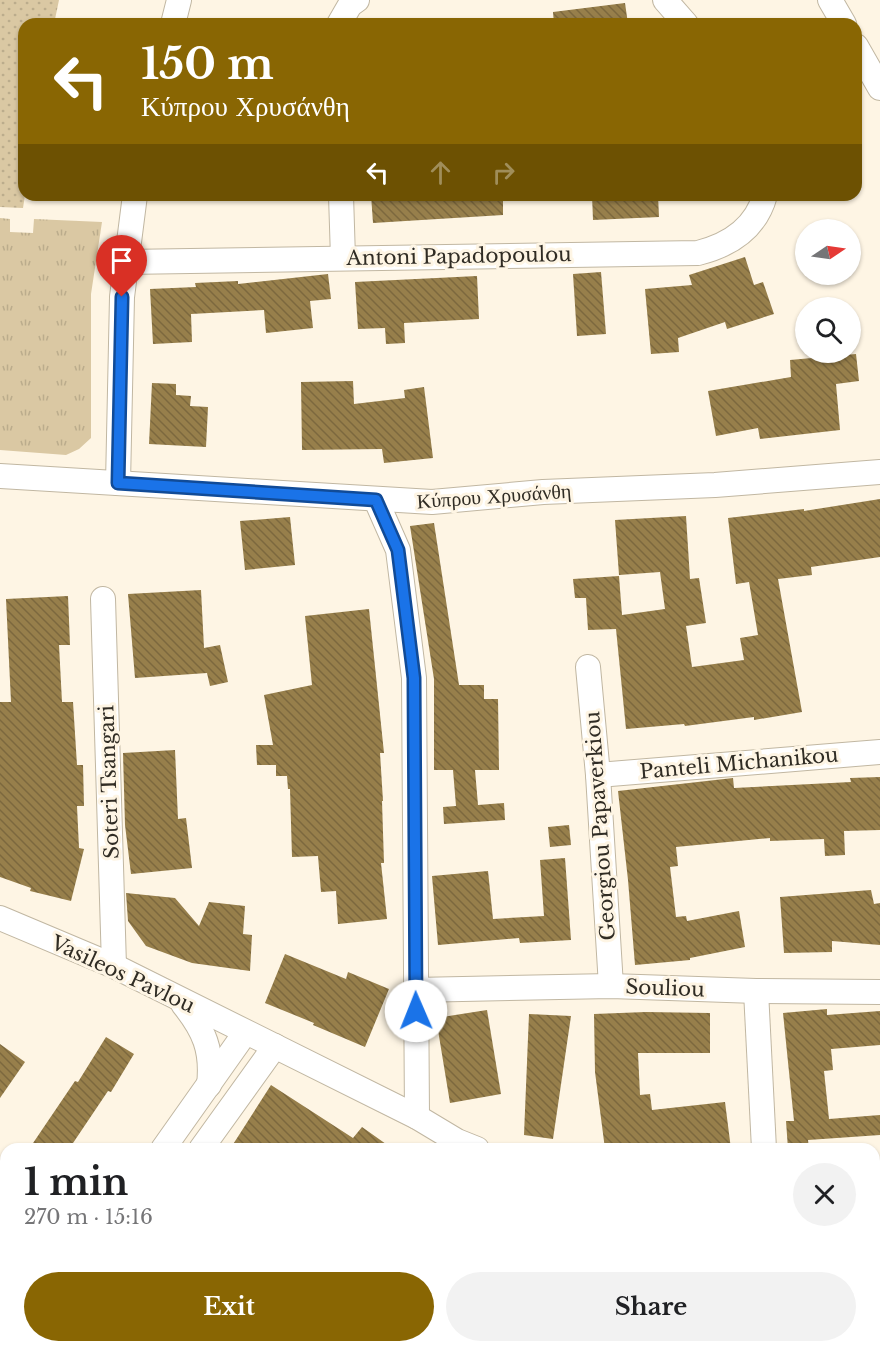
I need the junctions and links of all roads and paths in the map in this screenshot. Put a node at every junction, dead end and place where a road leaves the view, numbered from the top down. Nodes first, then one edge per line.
1 (179, 0) edge
2 (357, 0) edge
3 (665, 0) edge
4 (830, 0) edge
5 (174, 18) edge
6 (342, 18) edge
7 (681, 18) edge
8 (840, 18) edge
9 (862, 56) edge
10 (880, 88) edge
11 (134, 201) edge
12 (341, 201) edge
13 (763, 201) edge
14 (343, 258) junction
15 (125, 262) junction
16 (880, 472) edge
17 (0, 476) edge
18 (118, 483) junction
19 (376, 500) junction
20 (103, 599) dead end
21 (588, 667) dead end
22 (880, 752) edge
23 (598, 775) junction
24 (0, 918) edge
25 (114, 966) junction
26 (611, 986) junction
27 (415, 990) junction
28 (756, 991) junction
29 (880, 992) edge
30 (179, 999) junction
31 (245, 1033) junction
32 (275, 1046) junction
33 (209, 1085) junction
34 (417, 1117) junction
35 (167, 1143) edge
36 (205, 1143) edge
37 (462, 1143) edge
38 (764, 1143) edge

1 - 5 street
2 - 6 street
3 - 7 street
4 - 8 street
9 - 10 street
11 - 15 street
12 - 14 street
13 - 14 street, Antoni Papadopoulou
14 - 15 street, Antoni Papadopoulou
15 - 18 street
16 - 19 street, Κύπρου Χρυσάνθη
17 - 18 street, Κύπρου Χρυσάνθη
18 - 19 street, Κύπρου Χρυσάνθη
19 - 27 street
20 - 25 street, Soteri Tsangari
21 - 23 street, Georgiou Papaverkiou
22 - 23 street, Panteli Michanikou
23 - 26 street, Georgiou Papaverkiou
24 - 25 street, Vasileos Pavlou
25 - 30 street, Vasileos Pavlou
26 - 27 street, Souliou
26 - 28 street, Souliou
27 - 34 street
28 - 29 street
28 - 38 street
30 - 31 street, Vasileos Pavlou
30 - 33 street
31 - 32 street, Vasileos Pavlou
31 - 33 street
32 - 34 street, Vasileos Pavlou
32 - 36 street
33 - 35 street
34 - 37 street, Vasileos Pavlou

